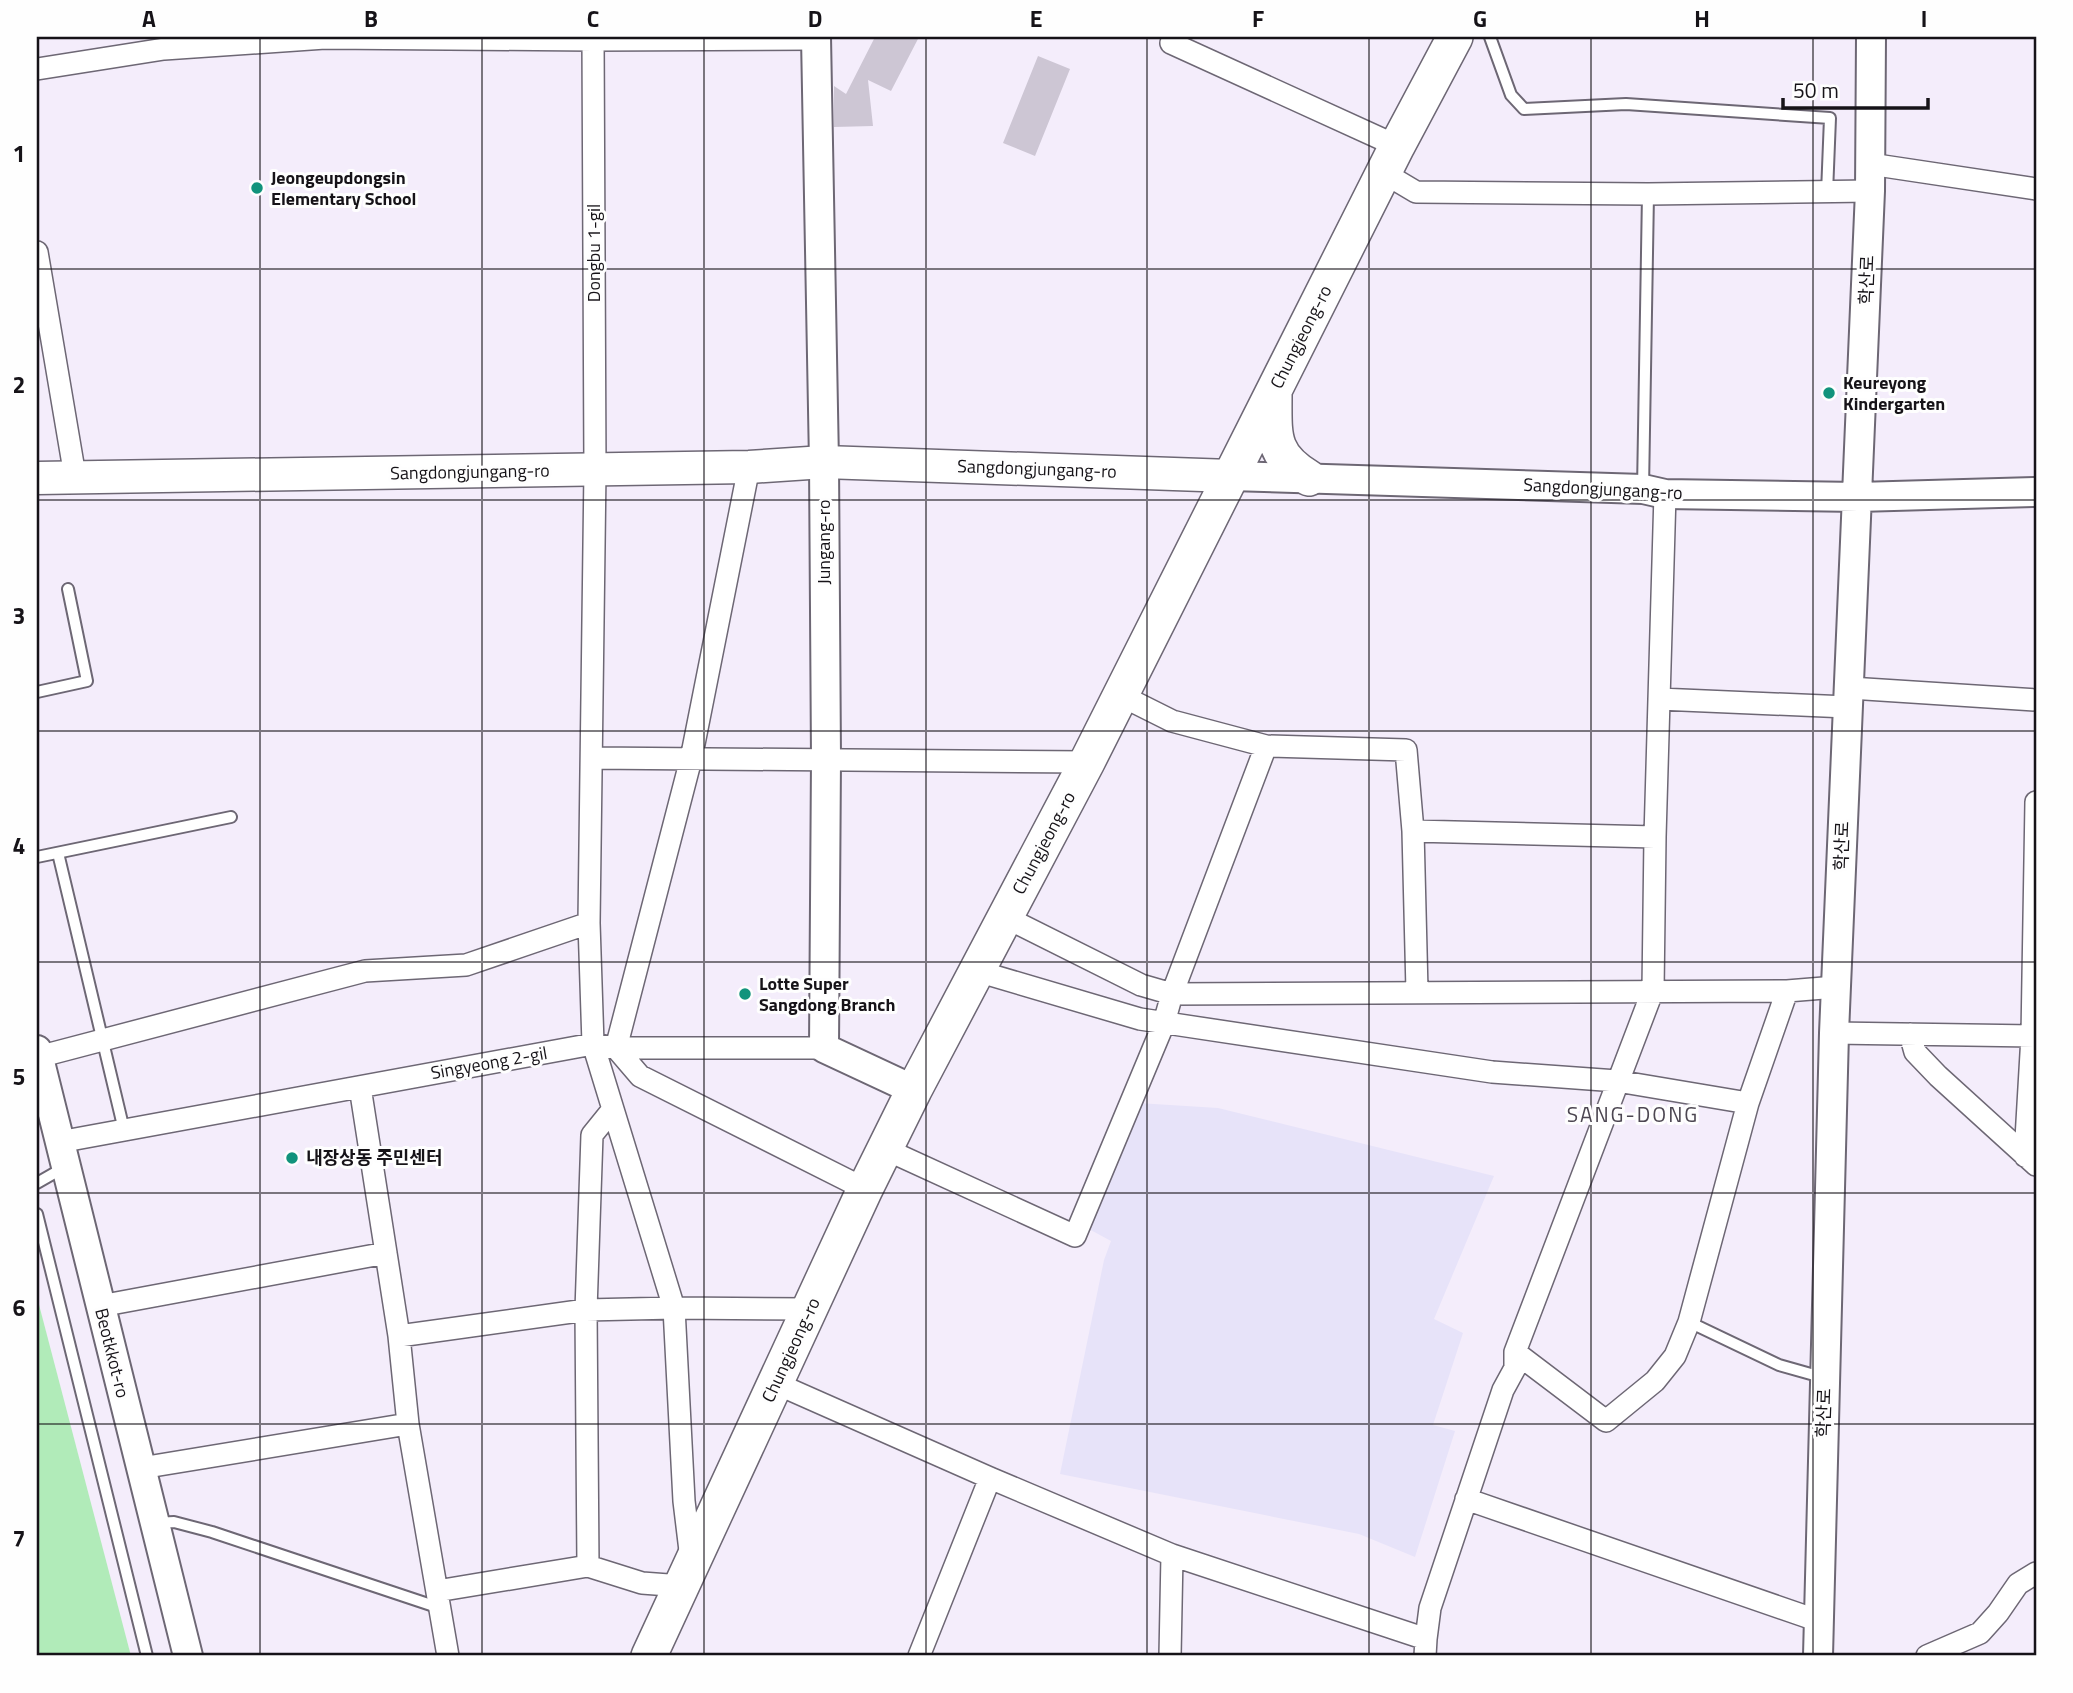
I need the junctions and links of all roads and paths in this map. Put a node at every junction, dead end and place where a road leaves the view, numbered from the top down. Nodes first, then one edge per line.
1 (325, 37) edge
2 (1174, 37) edge
3 (1455, 37) edge
4 (1490, 37) edge
5 (1871, 37) edge
6 (816, 38) edge
7 (593, 39) edge
8 (162, 43) edge
9 (37, 69) edge
10 (1391, 160) junction
11 (1870, 178) junction
12 (2036, 189) edge
13 (1827, 192) junction
14 (1648, 194) junction
15 (37, 252) edge
16 (1274, 391) junction
17 (824, 462) junction
18 (749, 467) junction
19 (595, 470) junction
20 (75, 476) junction
21 (1231, 476) junction
22 (37, 478) edge
23 (1309, 478) junction
24 (1654, 491) junction
25 (2036, 492) edge
26 (1858, 497) junction
27 (68, 589) dead end
28 (37, 692) edge
29 (1121, 695) junction
30 (1848, 697) junction
31 (1659, 699) junction
32 (2036, 700) edge
33 (1266, 746) junction
34 (592, 758) junction
35 (691, 759) junction
36 (826, 759) junction
37 (1087, 762) junction
38 (2036, 802) edge
39 (231, 817) dead end
40 (1413, 831) junction
41 (1655, 837) junction
42 (58, 853) junction
43 (37, 857) edge
44 (1005, 917) junction
45 (589, 923) junction
46 (977, 971) junction
47 (1836, 987) junction
48 (1653, 990) junction
49 (1417, 991) junction
50 (1787, 991) junction
51 (1172, 994) junction
52 (1164, 1023) junction
53 (1834, 1033) junction
54 (1910, 1034) junction
55 (2034, 1036) edge
56 (103, 1040) junction
57 (593, 1044) junction
58 (616, 1048) junction
59 (824, 1048) junction
60 (38, 1053) edge
61 (1617, 1081) junction
62 (360, 1087) junction
63 (914, 1090) junction
64 (1748, 1103) junction
65 (613, 1109) junction
66 (124, 1130) junction
67 (885, 1149) junction
68 (62, 1154) junction
69 (2031, 1161) edge
70 (37, 1183) edge
71 (865, 1189) junction
72 (37, 1214) edge
73 (386, 1253) junction
74 (100, 1306) junction
75 (674, 1308) junction
76 (810, 1309) junction
77 (586, 1310) junction
78 (1689, 1322) junction
79 (399, 1336) junction
80 (1515, 1352) junction
81 (1825, 1378) junction
82 (775, 1383) junction
83 (408, 1424) junction
84 (141, 1468) junction
85 (990, 1478) junction
86 (1466, 1499) junction
87 (155, 1523) junction
88 (1172, 1555) junction
89 (588, 1566) junction
90 (2036, 1573) edge
91 (687, 1575) junction
92 (438, 1599) junction
93 (1819, 1621) junction
94 (1425, 1648) edge
95 (147, 1656) edge
96 (188, 1656) edge
97 (448, 1656) edge
98 (649, 1656) edge
99 (919, 1656) edge
100 (1170, 1656) edge
101 (1818, 1656) edge
102 (1927, 1656) edge

1 - 7 street
1 - 8 street
2 - 10 street
3 - 10 main road, Chungjeong-ro
4 - 13 lane
5 - 11 street, 학산로
6 - 7 street
6 - 17 street, Jungang-ro
7 - 19 street, Dongbu 1-gil
8 - 9 street
10 - 14 street
10 - 16 main road, Chungjeong-ro
11 - 12 street
11 - 13 street
11 - 26 street, 학산로
13 - 14 street
14 - 24 lane
15 - 20 street
16 - 21 main road, Chungjeong-ro
16 - 23 main road
17 - 18 main road, Sangdongjungang-ro
17 - 21 main road, Sangdongjungang-ro
17 - 36 street, Jungang-ro
18 - 19 main road, Sangdongjungang-ro
18 - 35 street
19 - 20 main road, Sangdongjungang-ro
19 - 34 street, Dongbu 1-gil
20 - 22 main road, Sangdongjungang-ro
21 - 23 street, Sangdongjungang-ro
21 - 29 main road, Chungjeong-ro
23 - 24 street, Sangdongjungang-ro
24 - 26 street, Sangdongjungang-ro
24 - 31 street
25 - 26 street, Sangdongjungang-ro
26 - 30 street, 학산로
27 - 28 lane
29 - 33 street
29 - 37 main road, Chungjeong-ro
30 - 31 street
30 - 32 street
30 - 47 street, 학산로
31 - 41 street
33 - 40 street
33 - 51 street
34 - 35 street
34 - 45 street, Dongbu 1-gil
35 - 36 street
35 - 58 street
36 - 37 street
36 - 59 street, Jungang-ro
37 - 44 main road, Chungjeong-ro
38 - 55 street
39 - 42 lane
40 - 41 street
40 - 49 street
41 - 48 street
42 - 43 lane
42 - 56 lane
44 - 46 main road, Chungjeong-ro
44 - 51 street
45 - 56 street
45 - 57 street, Dongbu 1-gil
46 - 52 street
46 - 63 main road, Chungjeong-ro
47 - 50 street
47 - 53 street, 학산로
48 - 49 street
48 - 50 street
48 - 61 street
49 - 51 street
50 - 64 street
51 - 52 street
52 - 61 street
52 - 67 street
53 - 54 street
53 - 81 street, 학산로
54 - 55 street
54 - 69 street
55 - 69 street
56 - 60 street
56 - 66 lane
57 - 58 street, Singyeong 2-gil
57 - 62 street, Singyeong 2-gil
57 - 65 street, Dongbu 1-gil
58 - 59 street, Singyeong 2-gil
58 - 71 street
59 - 63 street, Singyeong 2-gil
60 - 68 street, Beotkkot-ro
61 - 64 street
61 - 80 street
62 - 66 street, Singyeong 2-gil
62 - 73 street
63 - 67 main road, Chungjeong-ro
64 - 78 street
65 - 75 street, Dongbu 1-gil
65 - 77 street
66 - 68 street, Singyeong 2-gil
67 - 71 main road, Chungjeong-ro
68 - 70 lane
68 - 74 street, Beotkkot-ro
71 - 76 main road, Chungjeong-ro
72 - 95 lane
73 - 74 street
73 - 79 street
74 - 84 street, Beotkkot-ro
75 - 76 street
75 - 77 street
75 - 91 street, Dongbu 1-gil
76 - 82 main road, Chungjeong-ro
77 - 79 street
77 - 89 street
78 - 80 street
78 - 81 lane
79 - 83 street
80 - 86 street
81 - 93 street, 학산로
82 - 85 street
82 - 91 main road, Chungjeong-ro
83 - 84 street
83 - 92 street
84 - 87 street, Beotkkot-ro
85 - 88 street
85 - 99 street
86 - 93 street
86 - 94 street
87 - 92 lane
87 - 96 street, Beotkkot-ro
88 - 94 street
88 - 100 street
89 - 91 street
89 - 92 street
90 - 102 street
91 - 98 main road, Chungjeong-ro
92 - 97 street
93 - 101 street, 학산로

